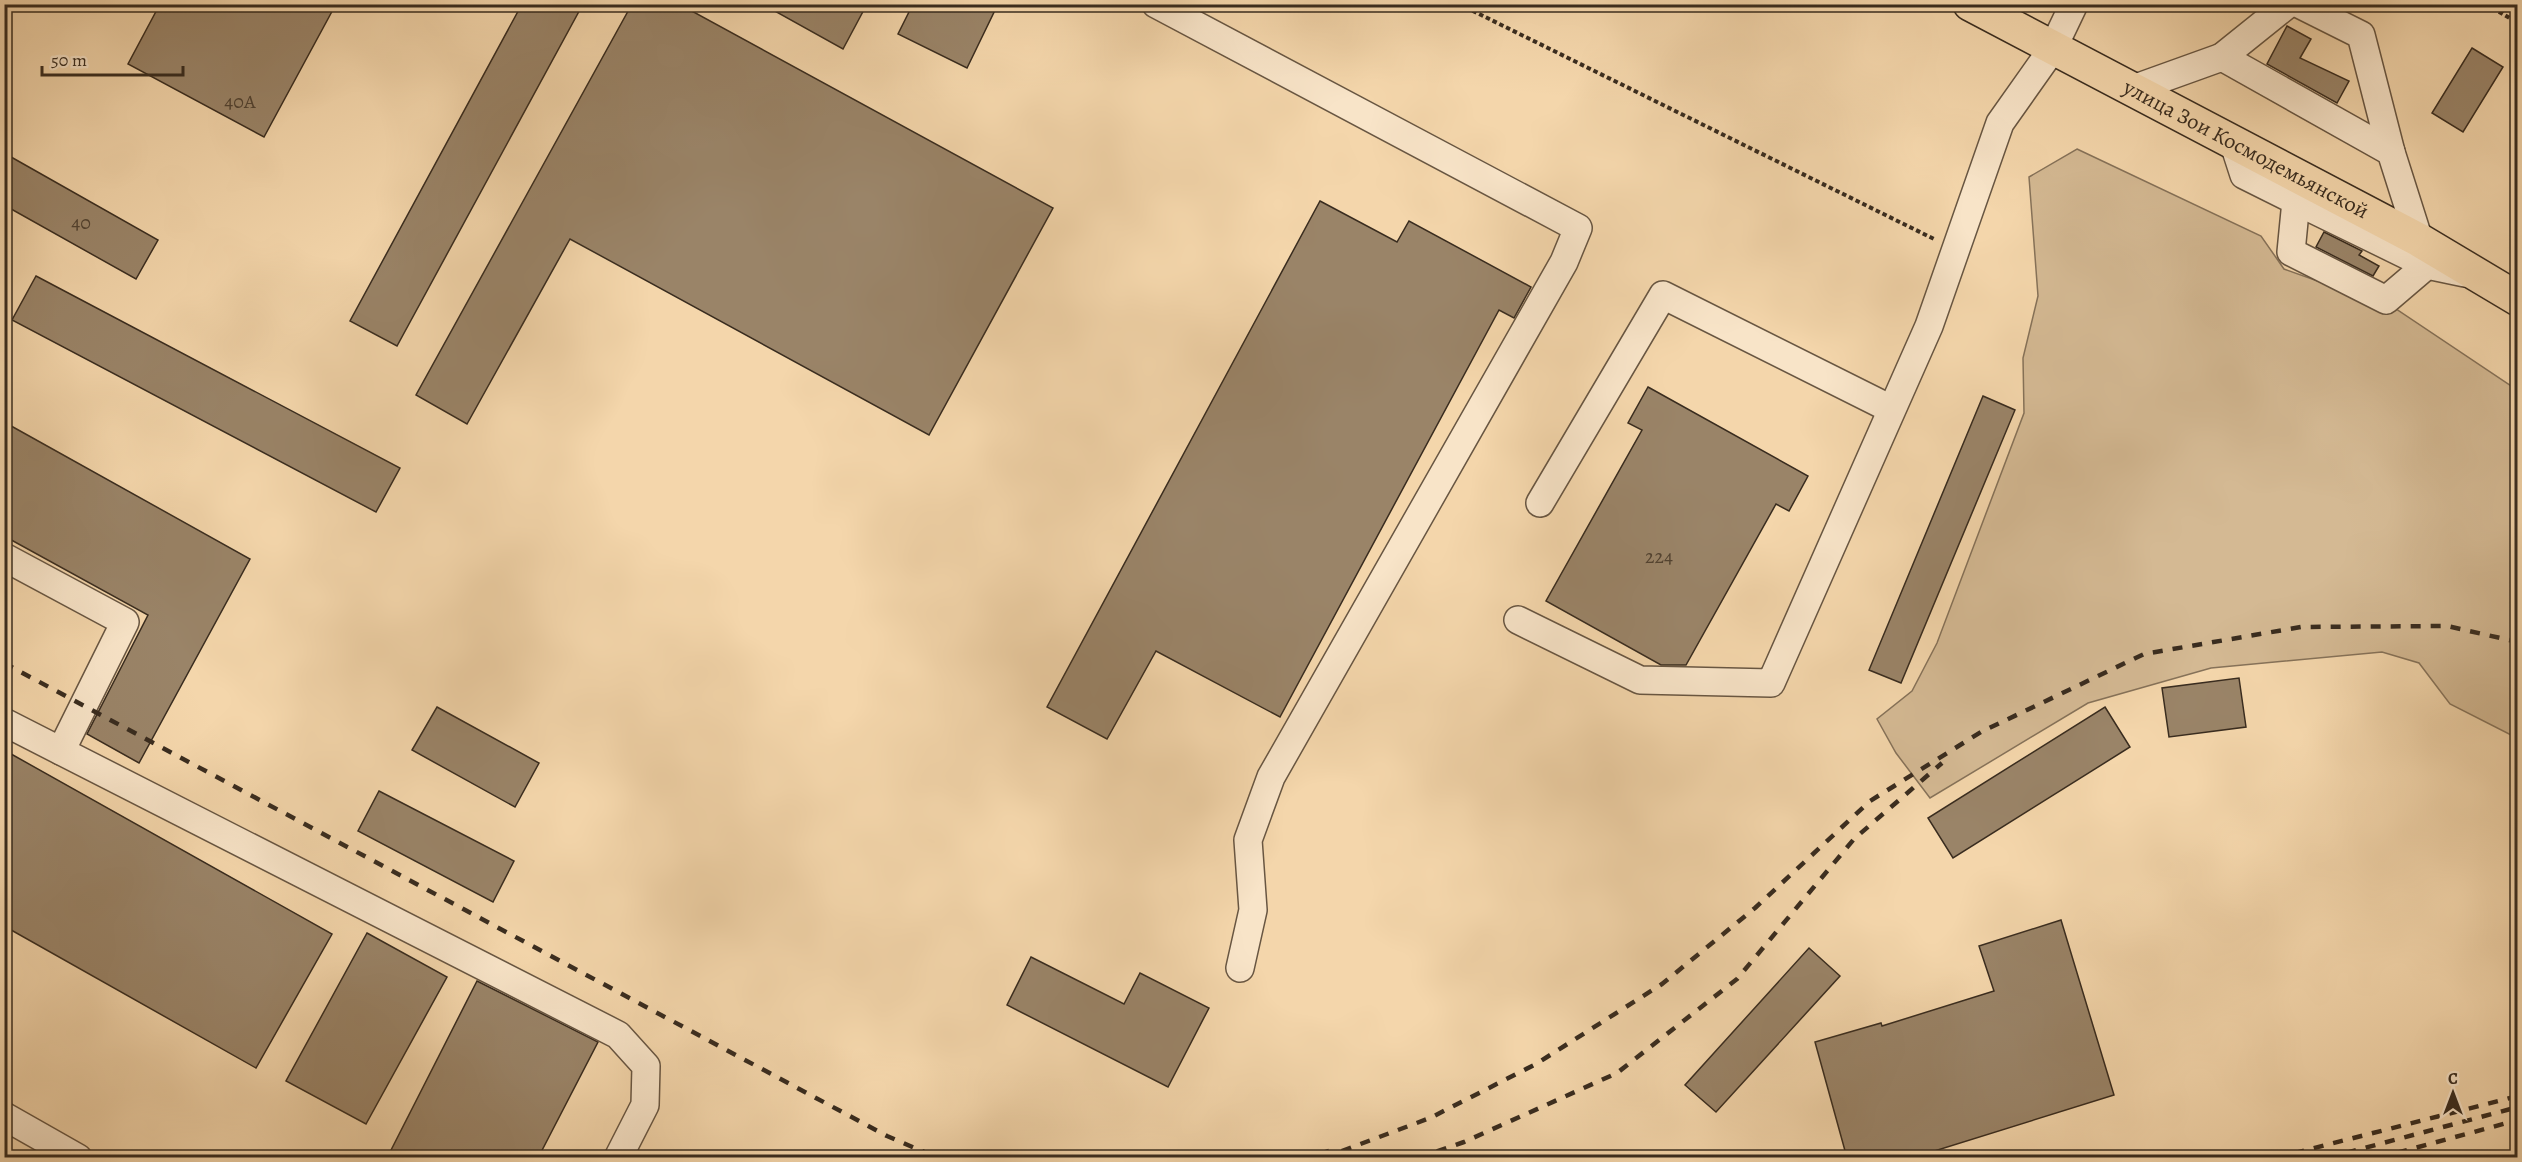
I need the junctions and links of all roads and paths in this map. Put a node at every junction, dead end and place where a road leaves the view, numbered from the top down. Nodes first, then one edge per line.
1 (1156, 4) edge
2 (1460, 4) edge
3 (1970, 4) edge
4 (2074, 4) edge
5 (2288, 4) edge
6 (2299, 4) edge
7 (2486, 4) edge
8 (2517, 23) edge
9 (2053, 48) junction
10 (2222, 57) junction
11 (2133, 89) junction
12 (2234, 141) junction
13 (2391, 152) junction
14 (2295, 208) junction
15 (1956, 249) junction
16 (2423, 252) junction
17 (2517, 299) edge
18 (1891, 409) junction
19 (1540, 503) dead end
20 (4, 557) edge
21 (1518, 620) dead end
22 (4, 722) edge
23 (61, 751) junction
24 (1240, 968) dead end
25 (4, 1116) edge
26 (78, 1158) edge
27 (618, 1158) edge

1 - 24 street
2 - 15 path
3 - 9 main road, улица Зои Космодемьянской
4 - 9 street
5 - 10 street
6 - 13 street
7 - 8 path
9 - 11 main road, улица Зои Космодемьянской
9 - 15 street
10 - 11 street
10 - 13 street
11 - 12 main road, улица Зои Космодемьянской
12 - 14 street
12 - 16 main road, улица Зои Космодемьянской
13 - 16 street
14 - 16 street
14 - 16 street
15 - 18 street
16 - 17 main road, улица Зои Космодемьянской
18 - 19 street
18 - 21 street
20 - 23 street
22 - 23 street
23 - 27 street
25 - 26 street

